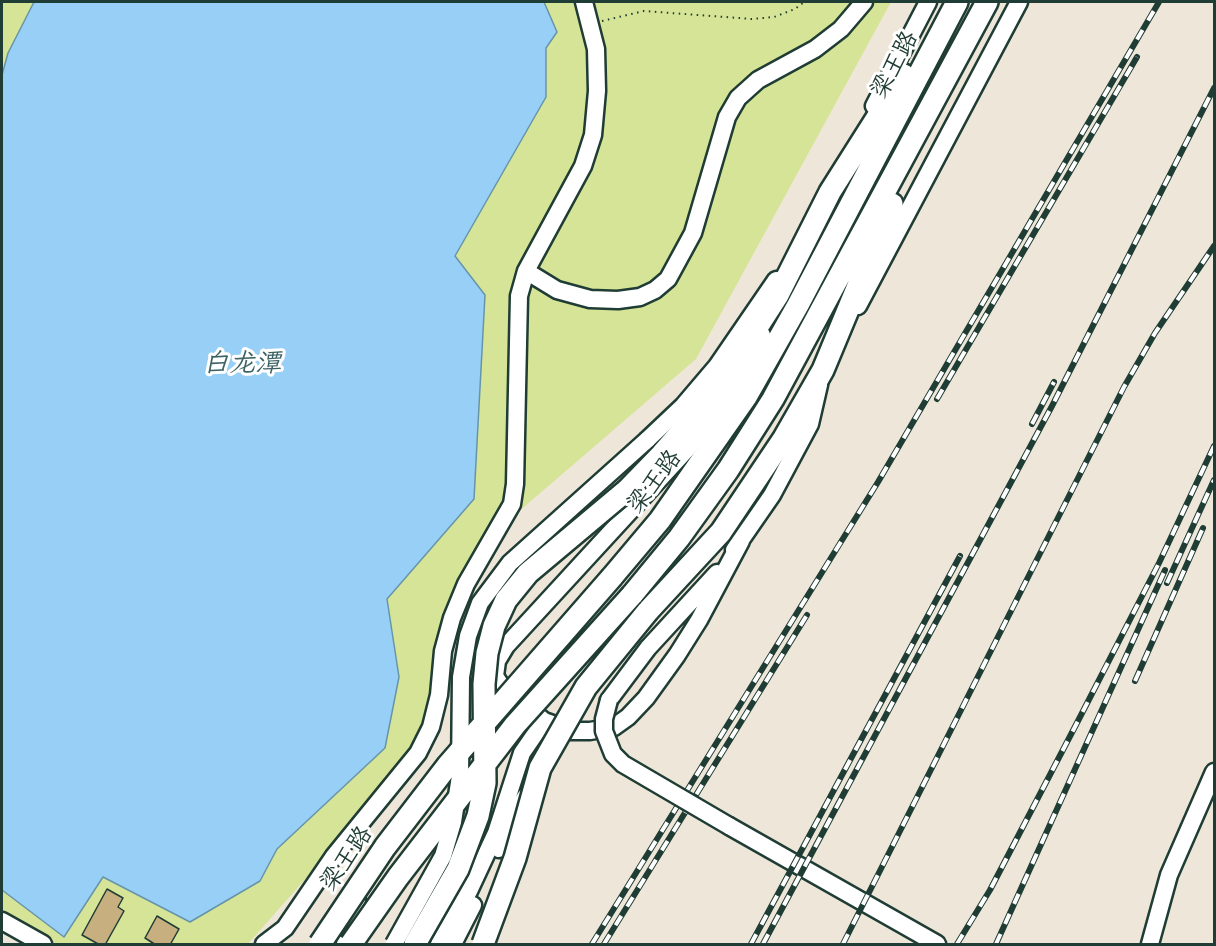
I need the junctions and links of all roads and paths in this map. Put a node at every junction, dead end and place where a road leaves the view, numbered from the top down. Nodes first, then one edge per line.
1 (584, 2) edge
2 (804, 2) edge
3 (864, 2) edge
4 (928, 2) edge
5 (951, 2) edge
6 (957, 2) edge
7 (987, 2) edge
8 (1019, 2) edge
9 (591, 25) junction
10 (942, 86) junction
11 (830, 192) junction
12 (526, 271) junction
13 (777, 295) junction
14 (823, 370) junction
15 (654, 447) junction
16 (741, 541) junction
17 (496, 660) junction
18 (544, 721) junction
19 (540, 768) junction
20 (1213, 781) edge
21 (2, 921) edge
22 (43, 945) edge
23 (264, 945) edge
24 (320, 945) edge
25 (345, 945) edge
26 (351, 945) edge
27 (394, 945) edge
28 (415, 945) edge
29 (439, 945) edge
30 (453, 945) edge
31 (483, 945) edge
32 (937, 945) edge
33 (1150, 945) edge

1 - 9 street
2 - 9 path
3 - 12 street
4 - 11 street
5 - 11 main road
6 - 24 main road, 梁王路, bridge
7 - 10 main road
8 - 14 street
9 - 12 street
10 - 14 main road
10 - 26 main road, bridge
11 - 13 main road
11 - 15 street
12 - 23 street
13 - 15 main road
13 - 17 street
14 - 16 street
14 - 19 main road, bridge
15 - 27 street, bridge
15 - 28 main road, bridge
16 - 18 street
16 - 32 street, bridge
17 - 18 street
17 - 25 street
18 - 29 street
19 - 30 street, bridge
19 - 31 main road, bridge
20 - 33 street
21 - 22 street

